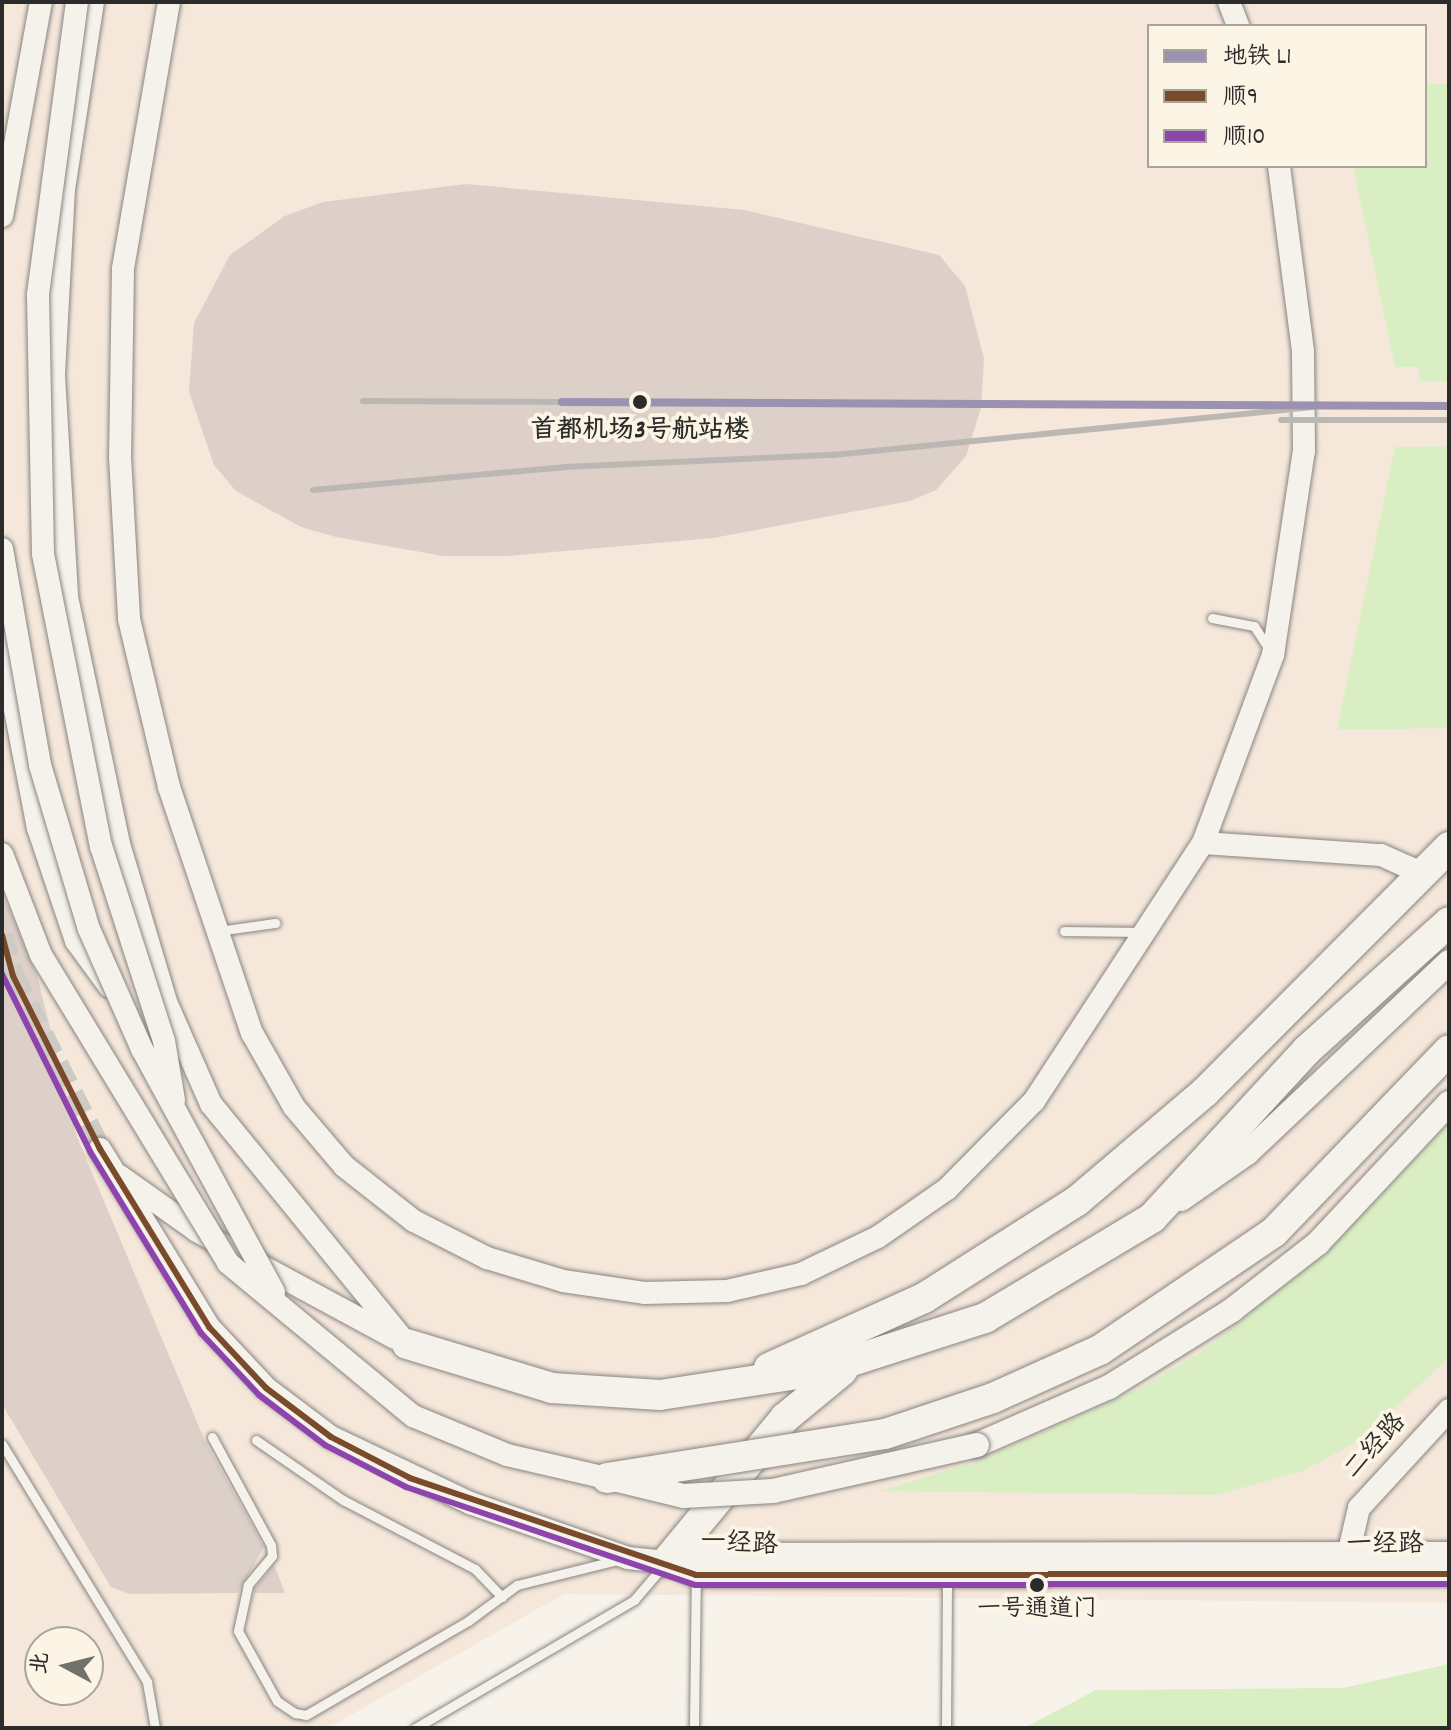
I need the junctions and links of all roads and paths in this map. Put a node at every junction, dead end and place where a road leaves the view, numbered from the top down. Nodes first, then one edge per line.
1 (26, 2) edge
2 (41, 2) edge
3 (77, 2) edge
4 (93, 2) edge
5 (169, 2) edge
6 (1229, 2) edge
7 (1237, 24) edge
8 (2, 117) edge
9 (1279, 168) edge
10 (2, 216) edge
11 (2, 549) edge
12 (1212, 618) dead end
13 (2, 643) edge
14 (1273, 655) junction
15 (1203, 843) junction
16 (1449, 847) edge
17 (2, 854) edge
18 (1419, 872) junction
19 (1449, 922) edge
20 (275, 923) dead end
21 (218, 931) junction
22 (1064, 931) dead end
23 (1148, 932) junction
24 (1449, 962) edge
25 (1449, 1050) edge
26 (174, 1100) junction
27 (1449, 1103) edge
28 (211, 1104) junction
29 (1152, 1218) junction
30 (280, 1303) junction
31 (407, 1344) junction
32 (862, 1360) junction
33 (691, 1394) junction
34 (1449, 1410) edge
35 (212, 1437) dead end
36 (256, 1440) dead end
37 (2, 1444) edge
38 (607, 1478) junction
39 (1449, 1554) edge
40 (628, 1558) junction
41 (666, 1562) junction
42 (1345, 1563) junction
43 (1449, 1574) edge
44 (696, 1575) junction
45 (947, 1575) junction
46 (502, 1597) junction
47 (155, 1728) edge
48 (415, 1728) edge
49 (694, 1728) edge
50 (946, 1728) edge

1 - 8 street
2 - 10 street
3 - 26 street, bridge
4 - 28 street
5 - 21 street
6 - 7 street
9 - 14 street
11 - 26 street, bridge
12 - 14 lane
13 - 28 street
14 - 15 street
15 - 18 street
15 - 23 street
16 - 18 highway
17 - 30 street, bridge
18 - 33 highway
19 - 29 highway
20 - 21 lane
21 - 23 street
22 - 23 lane
24 - 29 main road
25 - 38 highway, bridge
26 - 30 street, bridge
27 - 38 main road, bridge
28 - 31 street
29 - 32 highway
30 - 38 street, bridge
31 - 33 highway
31 - 40 street
32 - 33 highway
32 - 41 highway
34 - 42 street, 二经路
35 - 46 lane
36 - 46 lane
37 - 47 lane
39 - 42 main road, 一经路
40 - 41 street
40 - 46 lane
41 - 42 main road, 一经路
41 - 44 main road, 一经路
41 - 48 lane
42 - 43 main road, 一经路
42 - 45 main road, 一经路
44 - 45 main road, 一经路
44 - 49 lane
45 - 50 lane

